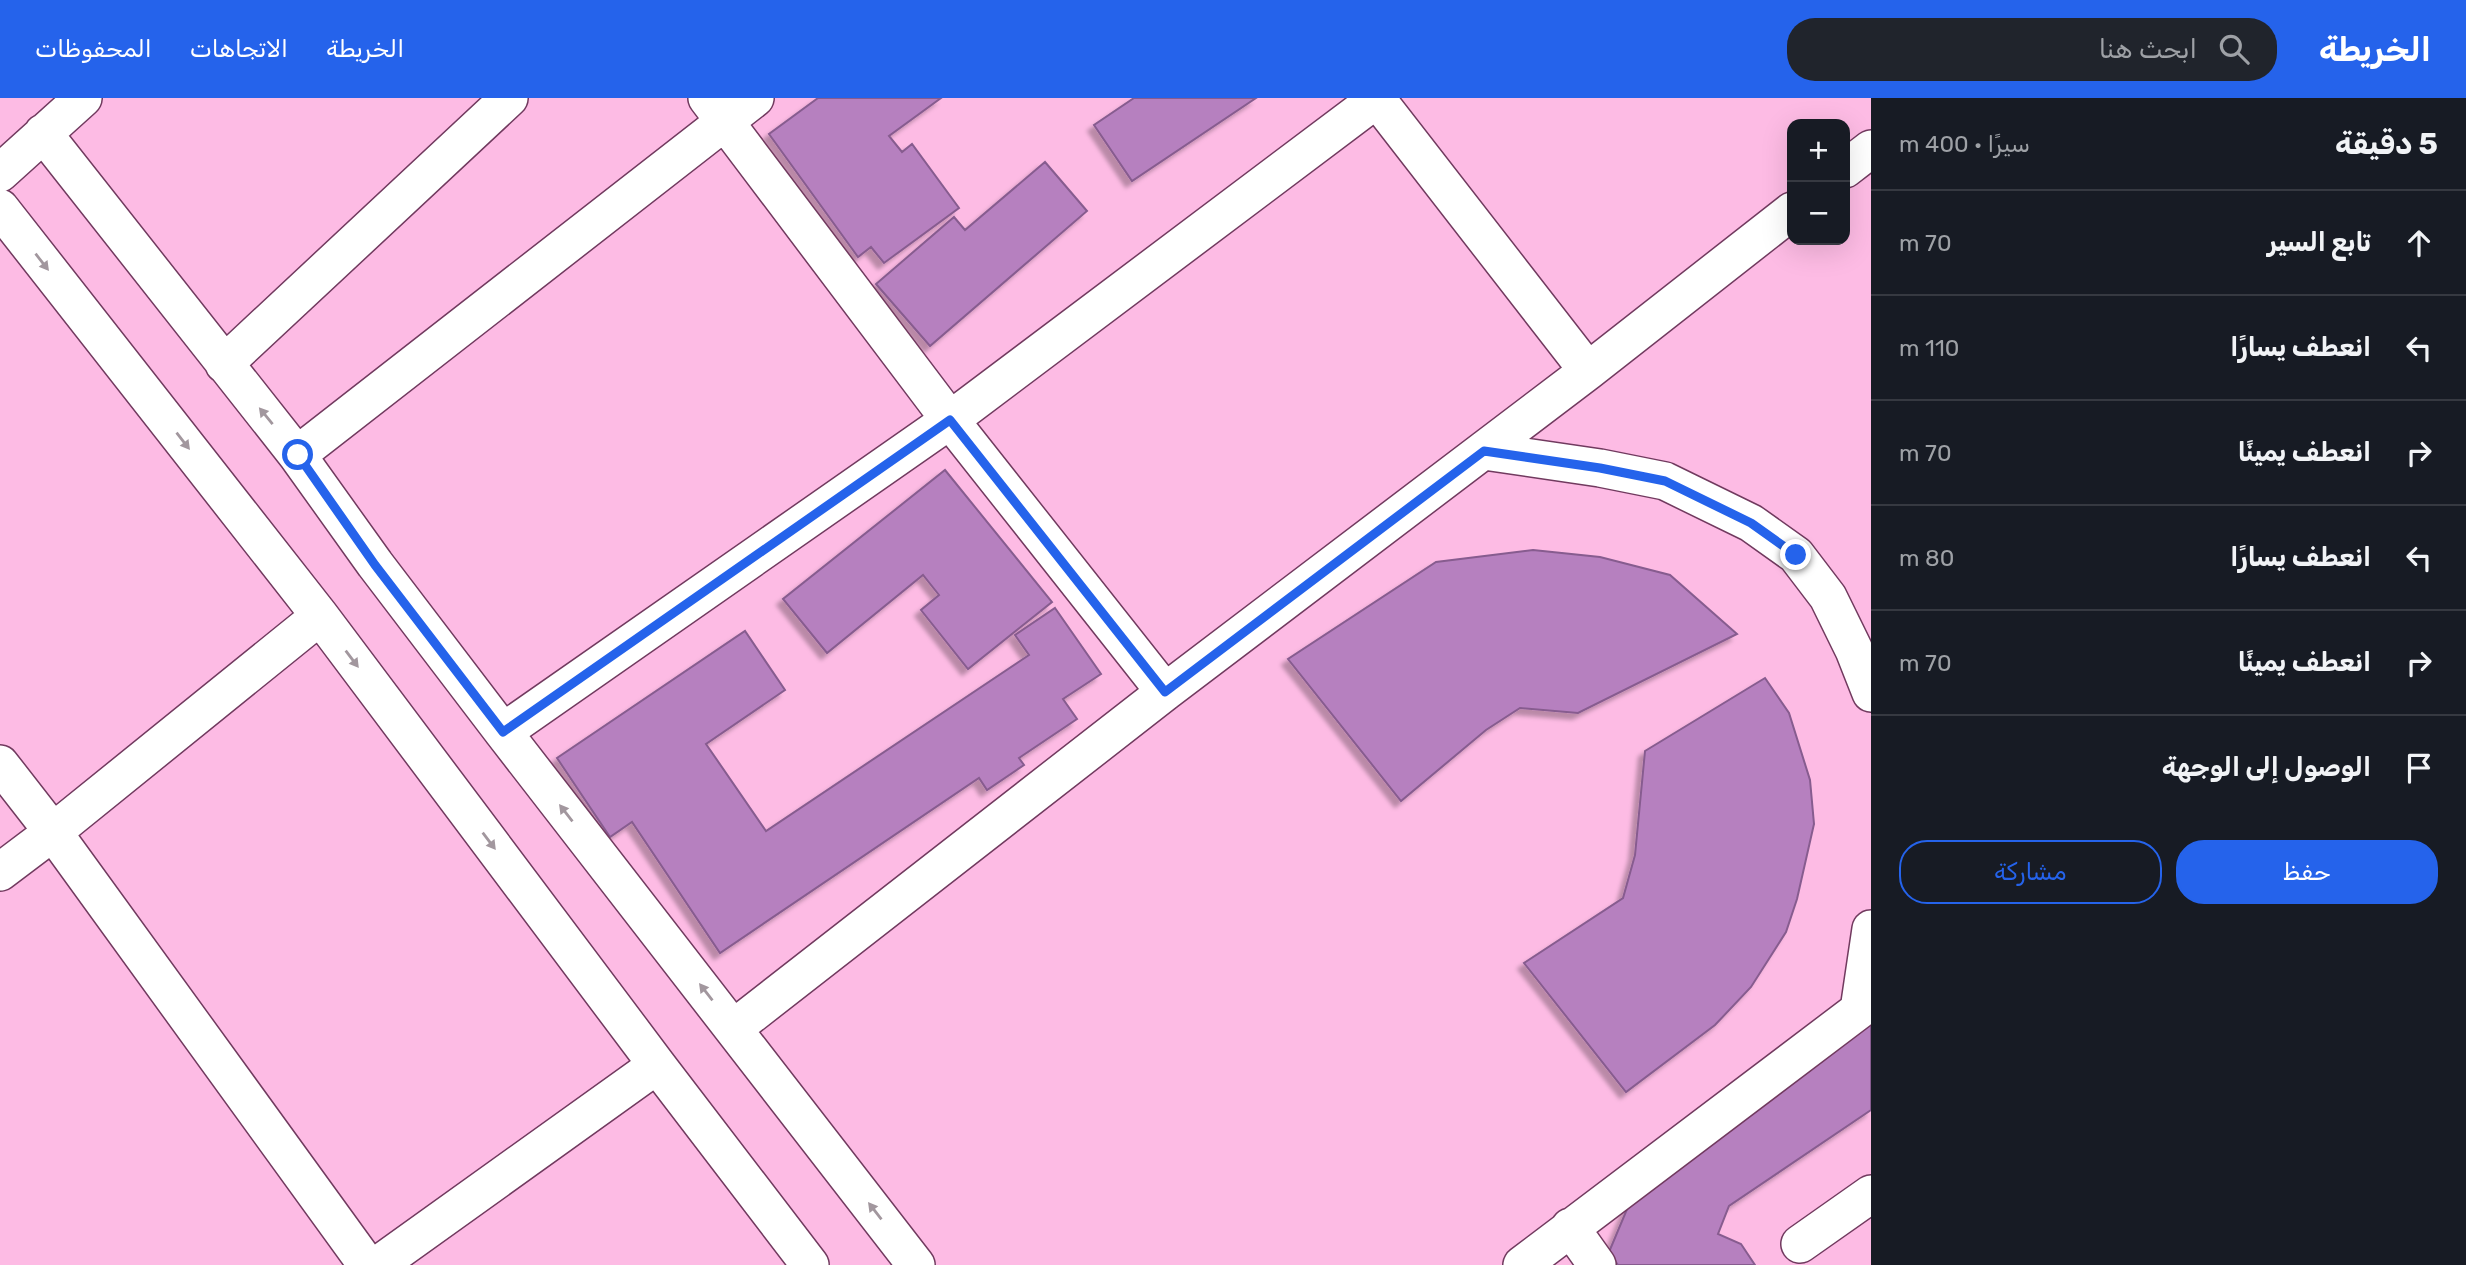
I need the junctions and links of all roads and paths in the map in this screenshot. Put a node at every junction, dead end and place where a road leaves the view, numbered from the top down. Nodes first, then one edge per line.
1 (83, 98) edge
2 (509, 98) edge
3 (755, 98) edge
4 (1377, 98) edge
5 (716, 109) edge
6 (43, 133) junction
7 (1871, 149) edge
8 (1850, 165) edge
9 (0, 173) edge
10 (0, 208) edge
11 (1787, 215) edge
12 (224, 364) junction
13 (1588, 371) junction
14 (950, 420) junction
15 (1484, 451) junction
16 (298, 455) junction
17 (320, 616) junction
18 (1165, 692) junction
19 (1871, 693) edge
20 (503, 732) junction
21 (0, 764) edge
22 (53, 832) junction
23 (0, 872) edge
24 (1871, 929) edge
25 (1865, 1005) edge
26 (734, 1028) junction
27 (657, 1065) junction
28 (1870, 1198) edge
29 (1570, 1227) junction
30 (1800, 1244) dead end
31 (901, 1260) edge
32 (367, 1265) edge
33 (378, 1265) edge
34 (810, 1265) edge
35 (1521, 1265) edge
36 (1597, 1265) edge

1 - 6 street
2 - 12 street
3 - 5 street
4 - 13 street
4 - 14 street
5 - 14 street
5 - 16 street
6 - 9 street
6 - 12 street
7 - 8 street
10 -> 17 street
11 - 13 street
16 -> 12 street
13 - 15 street
14 - 18 street
14 - 20 street
15 - 18 street
15 - 19 street
16 - 20 street
17 - 22 street
17 -> 27 street
18 - 26 street
26 -> 20 street
21 - 22 street
22 - 23 street
22 - 32 street
24 - 25 street
25 - 29 street
31 -> 26 street
27 - 33 street
27 - 34 street
28 - 30 street
29 - 35 street
29 - 36 street

